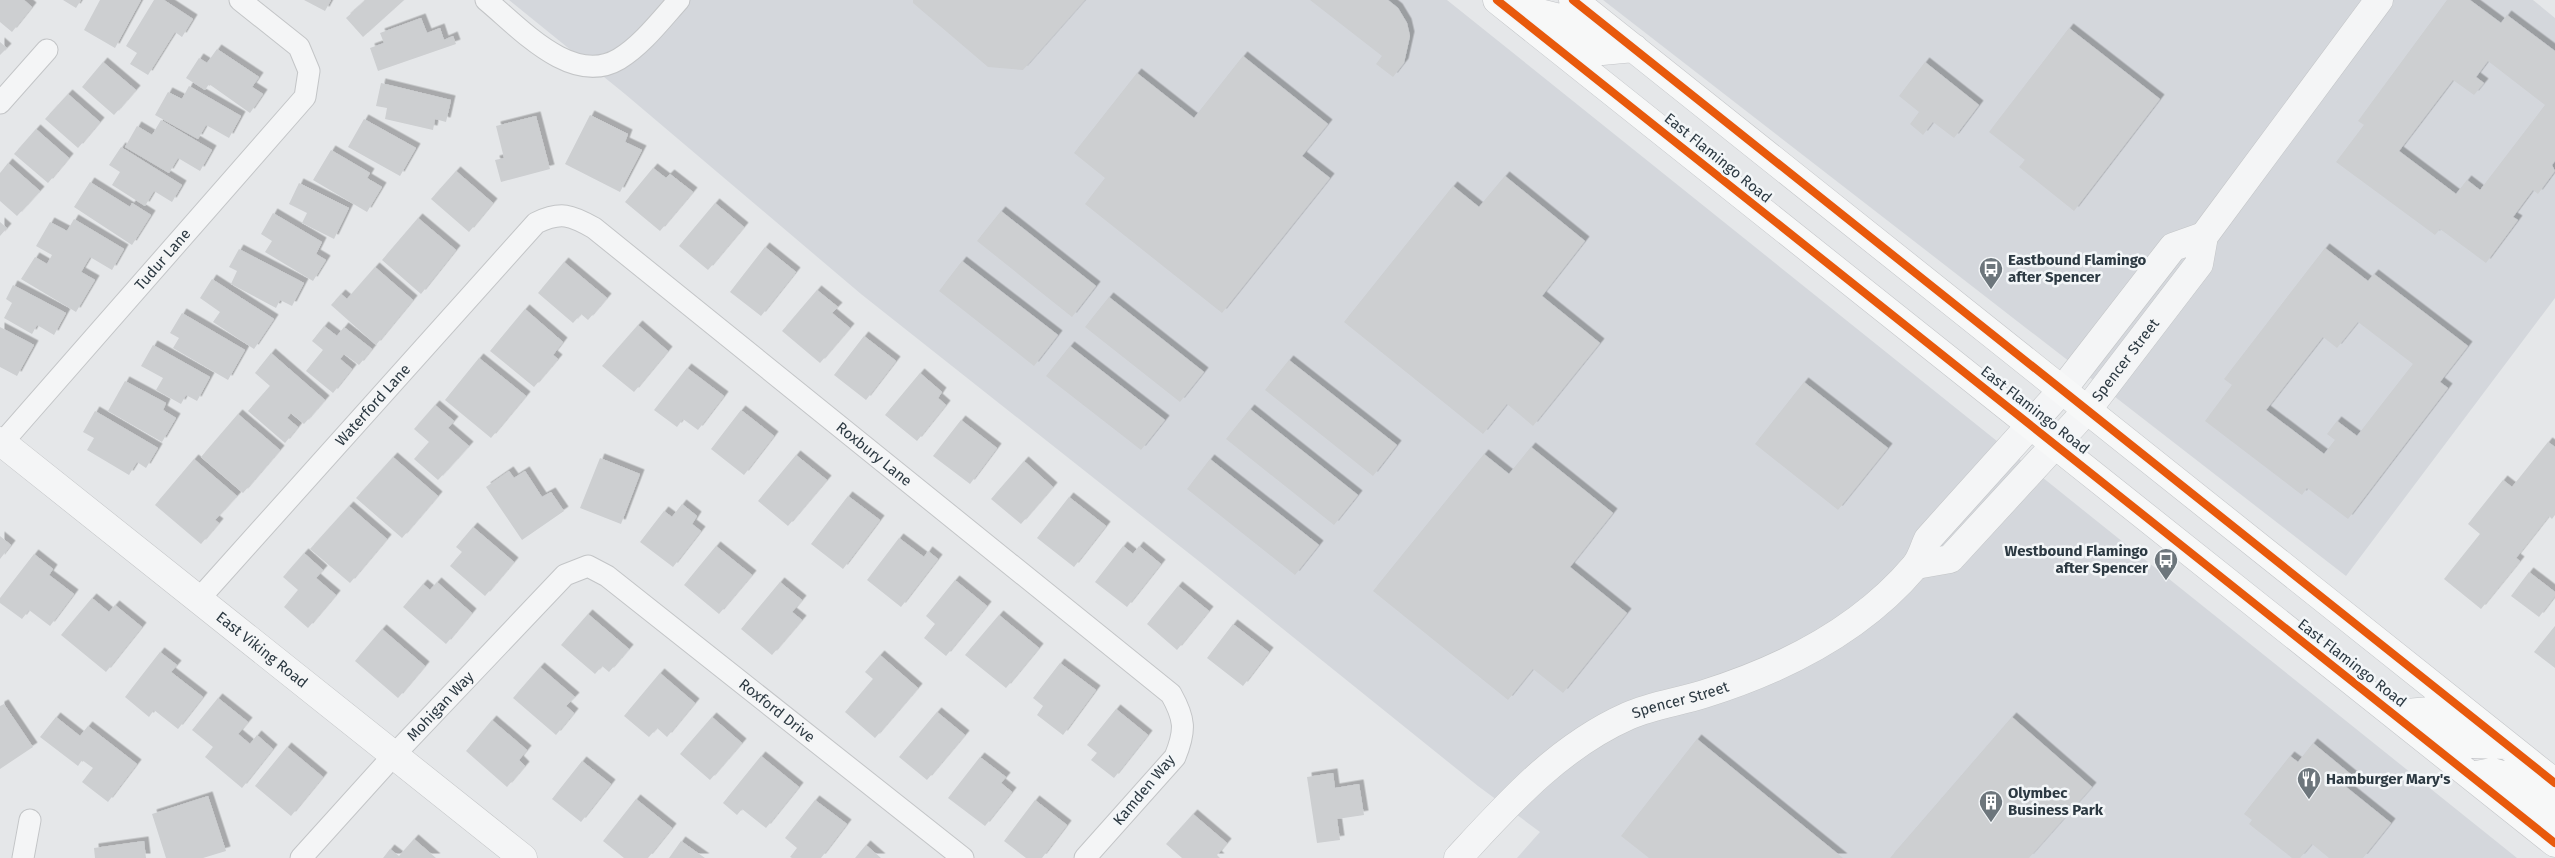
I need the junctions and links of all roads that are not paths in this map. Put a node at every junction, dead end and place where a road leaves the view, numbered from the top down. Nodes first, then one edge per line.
1 (240, 0) edge
2 (486, 0) edge
3 (679, 0) edge
4 (1573, 0) edge
5 (2379, 0) edge
6 (1499, 2) edge
7 (1634, 48) junction
8 (47, 50) dead end
9 (0, 103) edge
10 (553, 215) joint
11 (2204, 236) junction
12 (2063, 389) junction
13 (2088, 409) junction
14 (2031, 424) junction
15 (1, 442) edge
16 (2057, 444) junction
17 (1916, 565) junction
18 (588, 566) joint
19 (198, 600) junction
20 (1182, 714) joint
21 (2395, 714) junction
22 (2507, 745) junction
23 (394, 755) junction
24 (2471, 776) junction
25 (2555, 783) edge
26 (2555, 811) edge
27 (30, 820) dead end
28 (2555, 843) edge
29 (23, 858) edge
30 (301, 858) edge
31 (523, 858) edge
32 (963, 858) edge
33 (1085, 858) edge
34 (1458, 858) edge

1 - 15 street, Tudur Lane
2 - 3 street
4 - 7 main road
5 - 11 street, Spencer Street
6 - 7 main road
6 - 14 main road, East Flamingo Road
7 - 12 main road
8 - 9 street
10 - 19 street, Waterford Lane
10 - 20 street, Roxbury Lane
11 - 12 street, Spencer Street
11 - 13 street, Spencer Street
12 - 13 main road
12 - 14 street, Spencer Street
13 - 16 street, Spencer Street
13 - 22 main road
14 - 16 main road, East Flamingo Road
14 - 17 street, Spencer Street
15 - 19 street, East Viking Road
16 - 17 street, Spencer Street
16 - 21 main road, East Flamingo Road
17 - 34 street, Spencer Street
18 - 23 street, Mohigan Way
18 - 32 street, Roxford Drive
19 - 23 street, East Viking Road
20 - 33 street, Kamden Way
21 - 22 main road
21 - 24 main road, East Flamingo Road
22 - 25 main road
23 - 30 street, Mohigan Way
23 - 31 street, East Viking Road
24 - 26 main road
24 - 28 main road, East Flamingo Road
27 - 29 street

